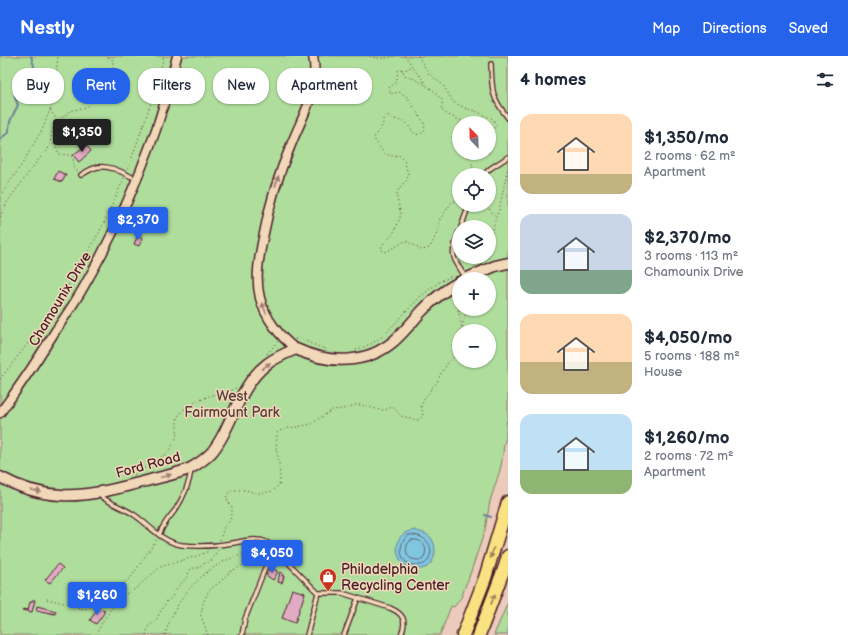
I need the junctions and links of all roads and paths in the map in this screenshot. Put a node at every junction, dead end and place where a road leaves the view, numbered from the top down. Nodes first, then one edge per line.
1 (58, 56) edge
2 (106, 56) edge
3 (164, 56) edge
4 (177, 56) edge
5 (313, 56) edge
6 (370, 56) edge
7 (394, 56) edge
8 (404, 56) edge
9 (418, 56) edge
10 (491, 64) dead end
11 (412, 66) junction
12 (402, 70) junction
13 (427, 86) junction
14 (50, 110) junction
15 (486, 116) edge
16 (452, 117) edge
17 (508, 118) edge
18 (58, 121) junction
19 (50, 140) junction
20 (508, 157) edge
21 (508, 167) edge
22 (491, 168) edge
23 (126, 174) junction
24 (81, 175) joint
25 (132, 177) dead end
26 (0, 196) edge
27 (452, 202) edge
28 (491, 212) edge
29 (496, 216) junction
30 (0, 217) edge
31 (495, 220) edge
32 (508, 263) edge
33 (482, 272) edge
34 (452, 280) edge
35 (452, 283) edge
36 (279, 341) dead end
37 (295, 344) junction
38 (328, 350) dead end
39 (355, 350) dead end
40 (264, 357) dead end
41 (452, 359) edge
42 (0, 379) edge
43 (238, 386) dead end
44 (0, 413) edge
45 (191, 468) junction
46 (132, 476) dead end
47 (0, 477) edge
48 (97, 492) junction
49 (508, 502) edge
50 (159, 535) junction
51 (242, 541) junction
52 (219, 544) junction
53 (212, 545) junction
54 (272, 547) junction
55 (252, 552) junction
56 (508, 556) edge
57 (318, 593) junction
58 (358, 598) junction
59 (46, 599) dead end
60 (96, 635) edge
61 (146, 635) edge
62 (165, 635) edge
63 (208, 635) edge
64 (242, 635) edge
65 (307, 635) edge
66 (344, 635) edge
67 (401, 635) edge
68 (463, 635) edge
69 (479, 635) edge

1 - 14 path
2 - 18 path
3 - 23 path
4 - 44 street, Chamounix Drive
37 -> 5 street
6 - 7 path
8 - 11 path
9 - 15 path
10 - 17 lane
11 - 12 path
11 - 13 path
12 - 13 path
12 - 27 path
13 - 16 path
14 - 18 path
14 - 26 path
18 - 19 path
19 - 24 path
19 - 30 path
20 - 22 lane
21 - 29 path
23 - 24 lane
23 - 25 lane
23 - 42 path
28 - 29 path
29 - 31 path
32 - 33 main road
34 - 39 path
35 - 37 main road
36 - 40 path
37 - 38 path
45 -> 37 main road, Ford Road
41 - 52 path
43 - 46 path
48 -> 45 main road, Ford Road
45 - 50 lane
47 -> 48 main road, Ford Road
48 - 50 lane
49 -> 68 highway
50 - 53 lane
50 - 59 path
51 - 52 lane
51 - 54 lane
51 - 55 path
52 - 53 lane
52 - 61 path
53 - 60 path
54 - 55 path
54 - 57 lane
54 - 64 lane
55 - 62 path
55 - 63 path
69 -> 56 highway
57 - 58 lane
57 - 65 lane
58 - 66 lane
58 - 67 lane

